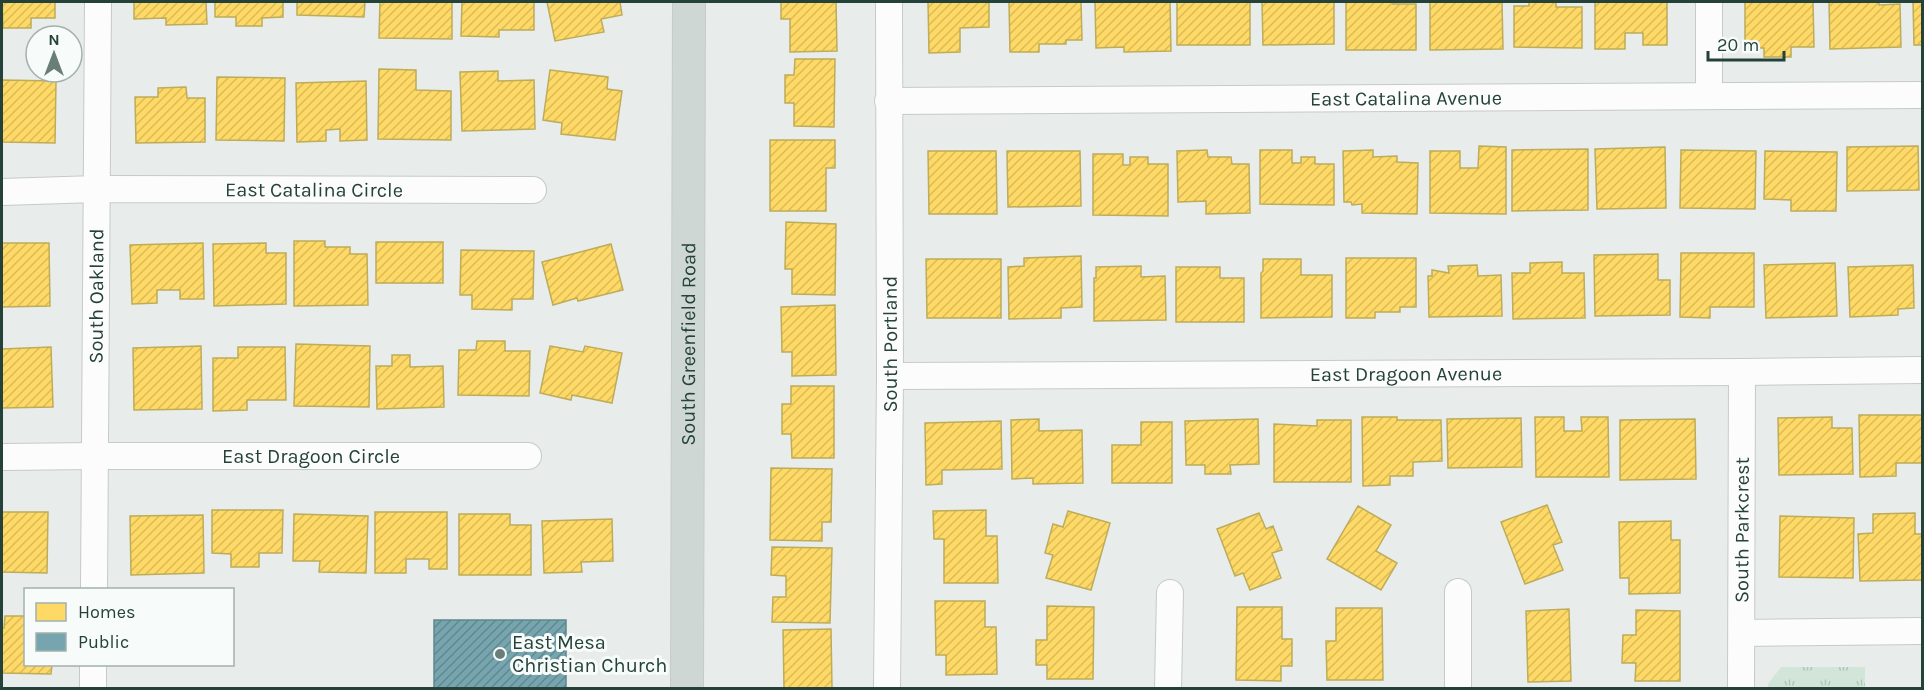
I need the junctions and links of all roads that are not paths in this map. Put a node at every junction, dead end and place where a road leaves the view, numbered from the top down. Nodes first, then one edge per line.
1 (98, 2) edge
2 (689, 2) edge
3 (889, 2) edge
4 (1709, 2) edge
5 (1923, 95) edge
6 (1709, 96) junction
7 (888, 101) junction
8 (96, 189) junction
9 (533, 190) dead end
10 (2, 192) edge
11 (1923, 370) edge
12 (1742, 372) junction
13 (890, 376) junction
14 (94, 456) junction
15 (528, 456) dead end
16 (2, 458) edge
17 (94, 588) edge
18 (1458, 592) dead end
19 (1170, 593) dead end
20 (1923, 632) edge
21 (1742, 633) junction
22 (93, 666) edge
23 (93, 688) edge
24 (687, 688) edge
25 (887, 688) edge
26 (1168, 688) edge
27 (1458, 688) edge
28 (1741, 688) edge

1 - 8 street, South Oakland
2 - 24 main road, South Greenfield Road
3 - 7 street, South Portland
4 - 6 street
5 - 6 street, East Catalina Avenue
6 - 7 street, East Catalina Avenue
7 - 13 street, South Portland
8 - 9 street, East Catalina Circle
8 - 10 street
8 - 14 street, South Oakland
11 - 12 street, East Dragoon Avenue
12 - 13 street, East Dragoon Avenue
12 - 21 street, South Parkcrest
13 - 25 street, South Portland
14 - 15 street, East Dragoon Circle
14 - 16 street
14 - 17 street, South Oakland
18 - 27 street
19 - 26 street
20 - 21 street
21 - 28 street, South Parkcrest
22 - 23 street

